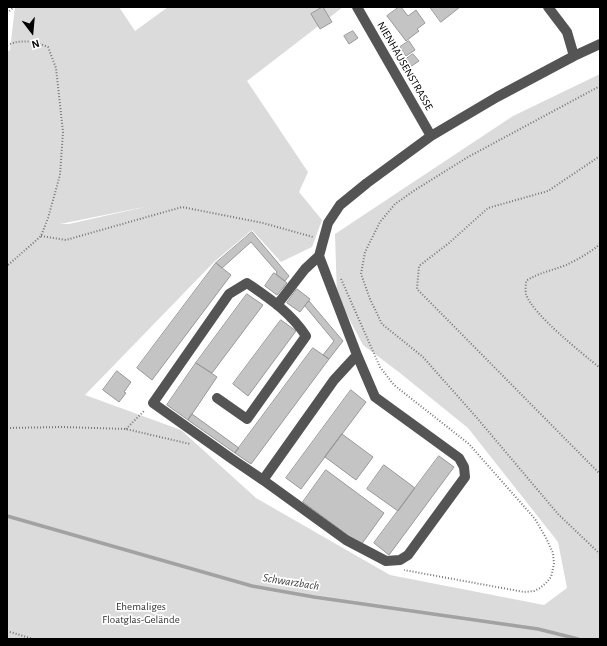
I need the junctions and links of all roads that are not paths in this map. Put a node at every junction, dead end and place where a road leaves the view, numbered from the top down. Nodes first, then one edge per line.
1 (357, 7) edge
2 (548, 7) edge
3 (600, 44) edge
4 (574, 56) junction
5 (431, 136) junction
6 (319, 256) junction
7 (277, 305) junction
8 (357, 355) junction
9 (217, 398) dead end
10 (263, 480) junction

1 - 5 street, NIENHAUSENSTRASSE
2 - 4 street
3 - 4 street
4 - 5 street
5 - 6 street
6 - 7 street
6 - 8 street
7 - 9 street
7 - 10 street
8 - 10 street
8 - 10 street

